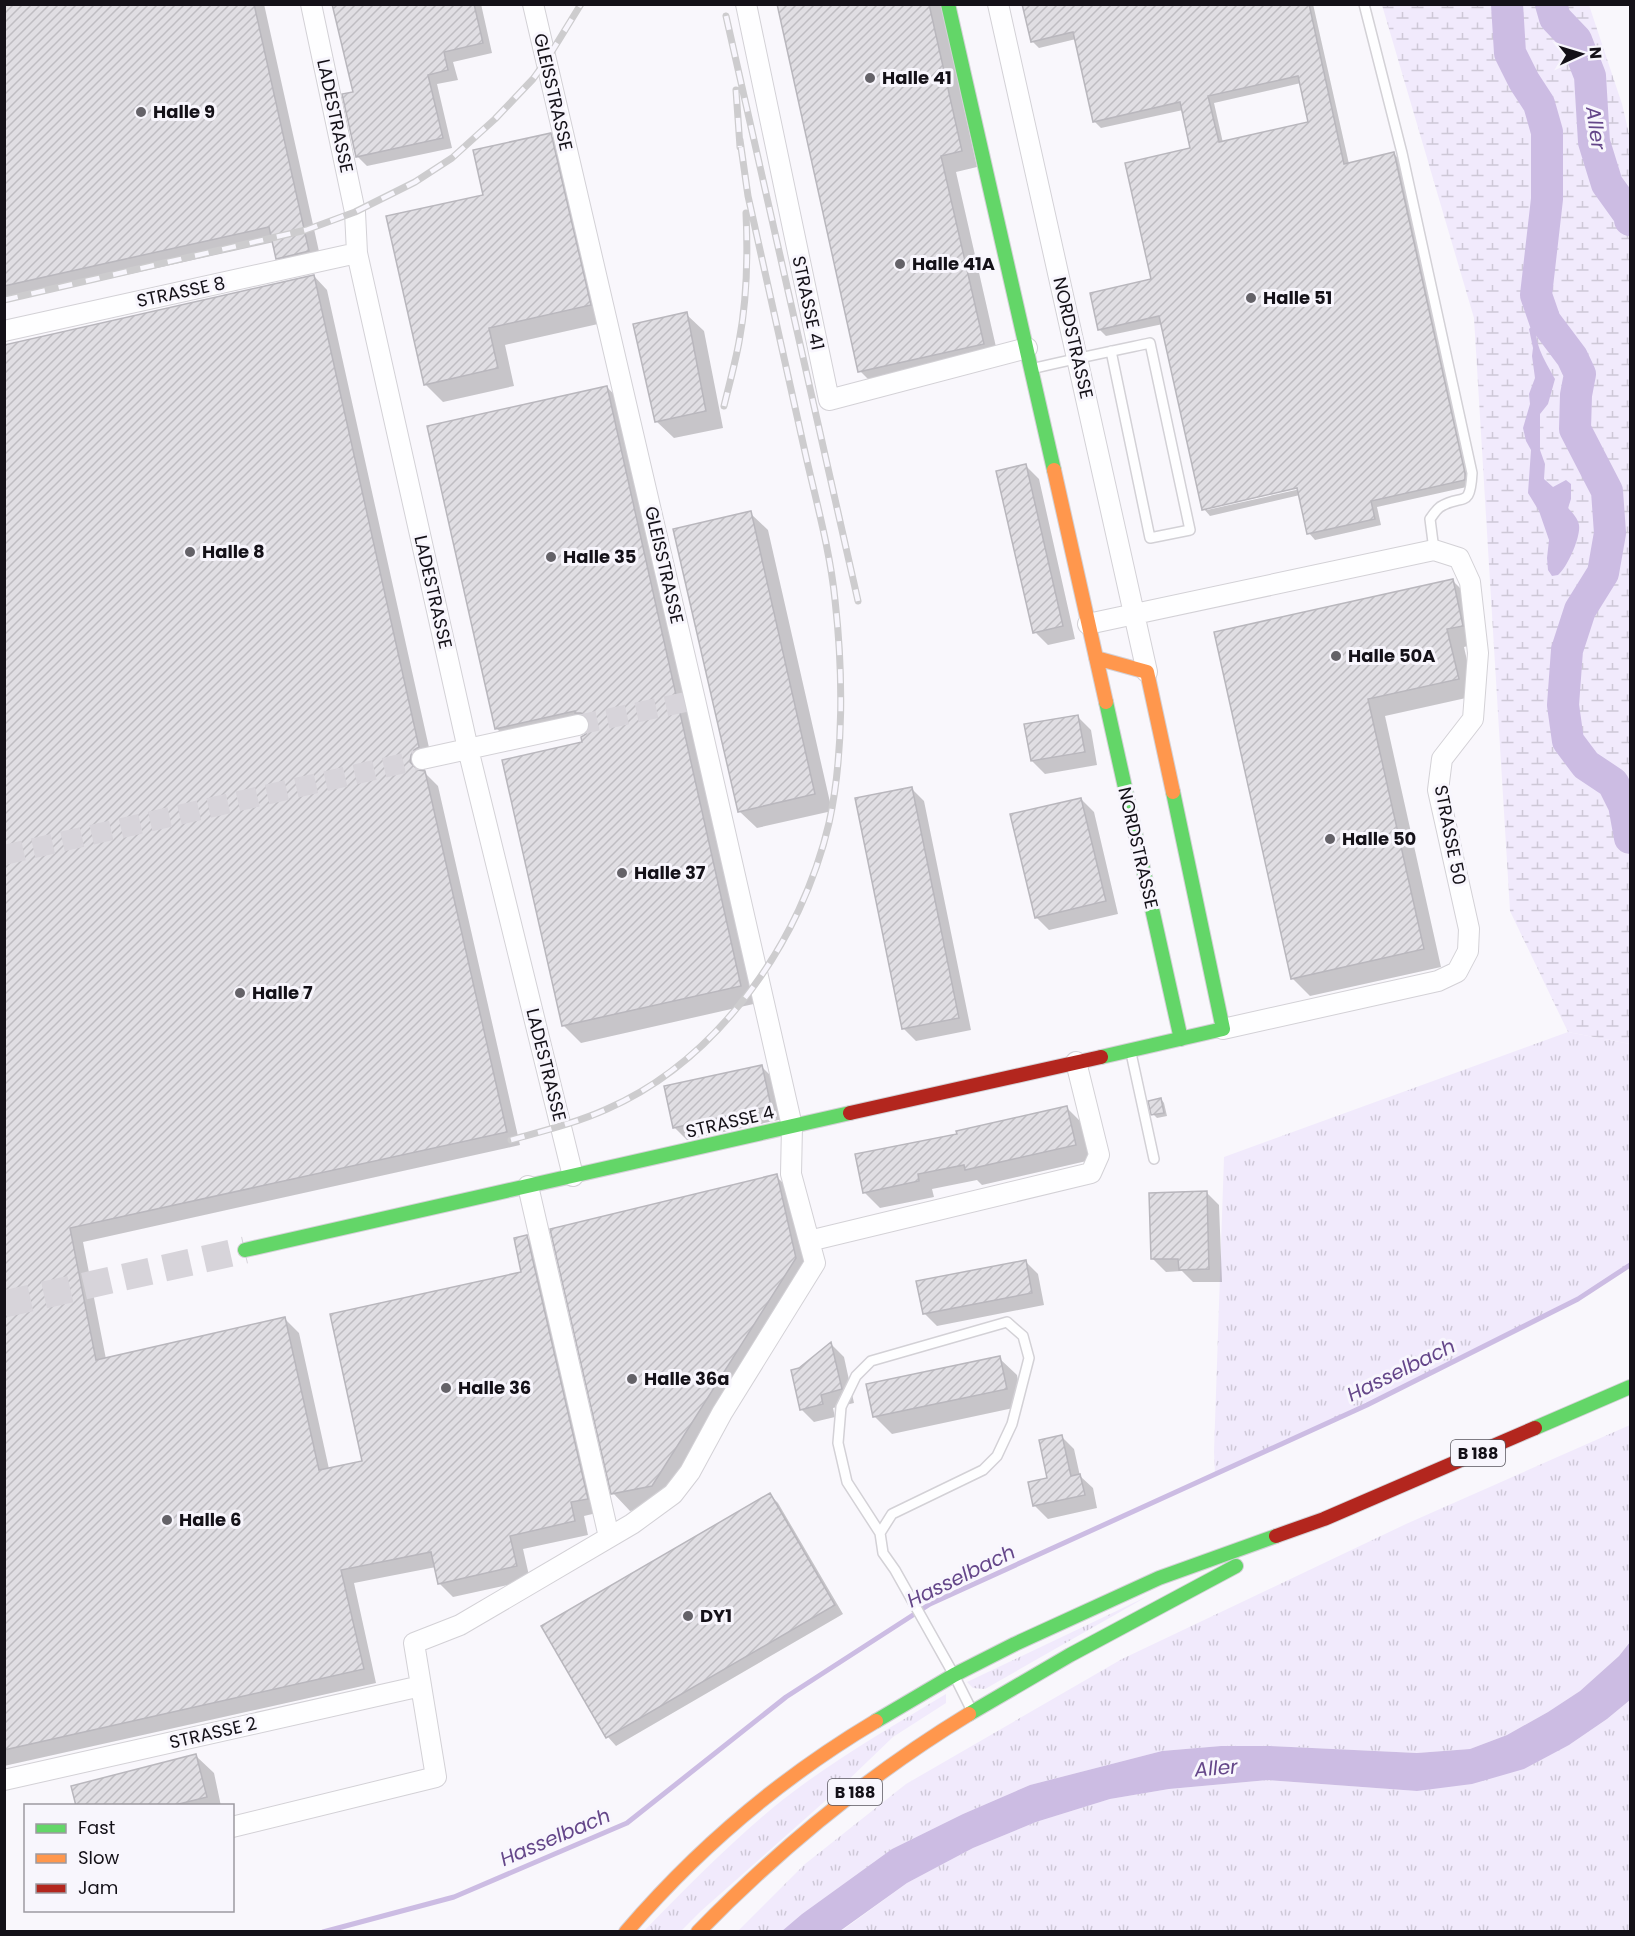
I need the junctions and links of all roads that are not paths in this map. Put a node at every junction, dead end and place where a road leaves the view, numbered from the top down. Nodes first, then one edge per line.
1 (311, 4) edge
2 (533, 4) edge
3 (747, 4) edge
4 (948, 4) edge
5 (998, 4) edge
6 (1364, 4) edge
7 (357, 253) junction
8 (4, 331) edge
9 (1027, 348) junction
10 (1111, 351) junction
11 (1077, 358) junction
12 (1032, 369) junction
13 (1434, 550) junction
14 (1134, 614) junction
15 (1088, 624) junction
16 (1096, 658) junction
17 (1147, 672) junction
18 (578, 725) tunnel mouth
19 (468, 749) junction
20 (422, 759) tunnel mouth
21 (1223, 1029) junction
22 (1181, 1039) junction
23 (1130, 1050) junction
24 (1076, 1062) junction
25 (792, 1126) junction
26 (1154, 1159) dead end
27 (573, 1176) junction
28 (528, 1186) junction
29 (809, 1241) junction
30 (245, 1250) tunnel mouth
31 (1630, 1387) edge
32 (1324, 1519) junction
33 (880, 1533) junction
34 (609, 1537) junction
35 (954, 1675) junction
36 (421, 1686) junction
37 (972, 1712) junction
38 (4, 1780) edge
39 (234, 1827) edge
40 (626, 1932) edge
41 (698, 1932) edge

1 - 7 street, LADESTRASSE
2 - 25 street, GLEISSTRASSE
3 - 9 street, STRASSE 41
4 - 9 street, NORDSTRASSE
5 - 11 street, NORDSTRASSE
6 - 13 lane
7 - 8 street, STRASSE 8
7 - 19 street, LADESTRASSE
9 - 12 street, NORDSTRASSE
10 - 10 lane
10 - 11 lane
11 - 12 lane
11 - 14 street, NORDSTRASSE
12 - 15 street, NORDSTRASSE
13 - 14 street
13 - 21 street, STRASSE 50
14 - 15 street
14 - 17 street, NORDSTRASSE
15 - 16 street, NORDSTRASSE
16 - 17 street
16 - 22 street, NORDSTRASSE
17 - 21 street, NORDSTRASSE
18 - 19 street
19 - 20 street
19 - 27 street, LADESTRASSE
21 - 22 street, STRASSE 4
22 - 23 street, STRASSE 4
23 - 24 street, STRASSE 4
23 - 26 lane
24 - 25 street, STRASSE 4
24 - 29 street
25 - 27 street, STRASSE 4
25 - 29 street, GLEISSTRASSE
27 - 28 street, STRASSE 4
28 - 30 street, STRASSE 4
28 - 34 street
29 - 34 street, GLEISSTRASSE
31 - 32 street, B 188
32 - 35 street, B 188
32 - 37 street, B 188
33 - 33 lane
33 - 35 lane
34 - 36 street, GLEISSTRASSE
35 - 37 lane
35 - 40 street, B 188
36 - 38 street, STRASSE 2
36 - 39 street
37 - 41 street, B 188

